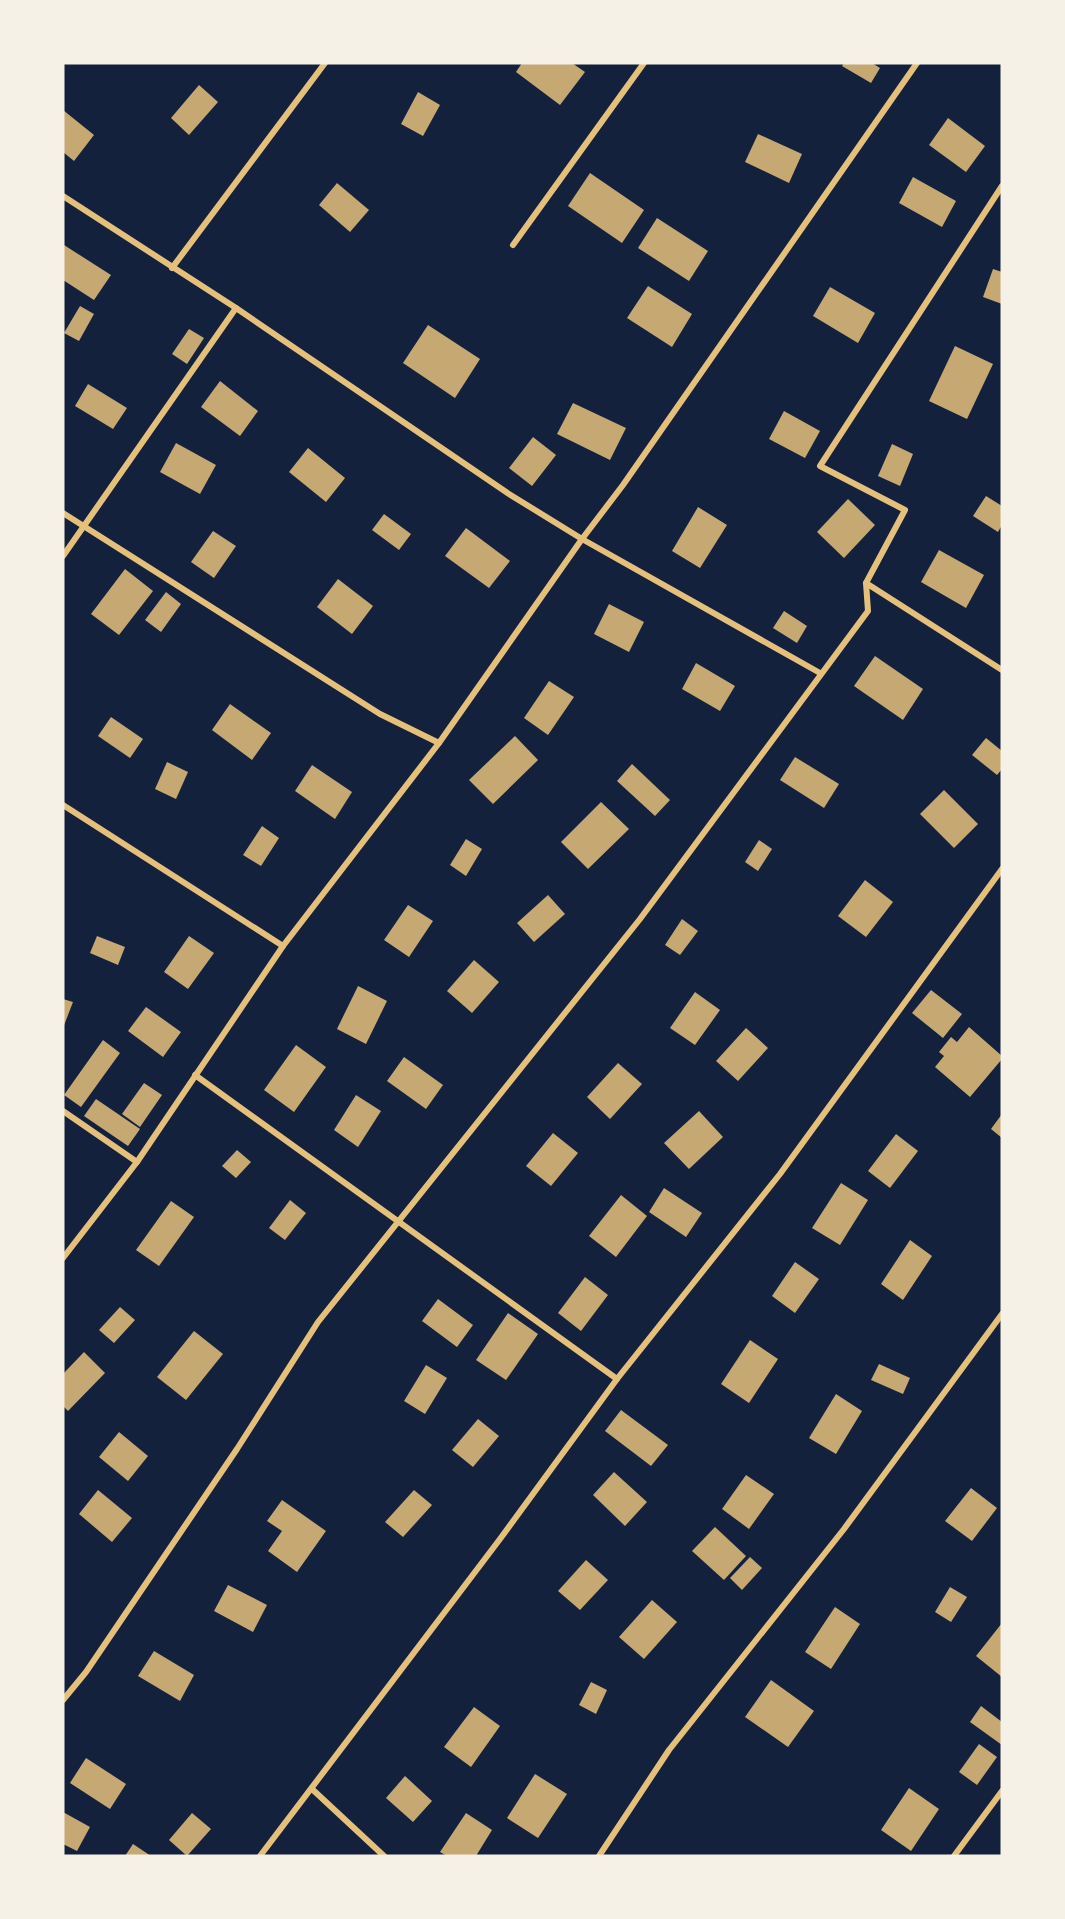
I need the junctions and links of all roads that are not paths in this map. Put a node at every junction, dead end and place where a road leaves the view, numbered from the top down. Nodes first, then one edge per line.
1 (325, 63) edge
2 (644, 63) edge
3 (917, 63) edge
4 (1002, 186) edge
5 (63, 196) edge
6 (513, 244) dead end
7 (172, 268) junction
8 (236, 308) junction
9 (63, 513) edge
10 (83, 527) junction
11 (582, 539) junction
12 (63, 556) edge
13 (866, 583) junction
14 (1002, 670) edge
15 (820, 673) junction
16 (439, 743) junction
17 (63, 805) edge
18 (1002, 869) edge
19 (283, 946) junction
20 (195, 1075) junction
21 (63, 1111) edge
22 (137, 1162) junction
23 (399, 1224) junction
24 (63, 1257) edge
25 (1002, 1314) edge
26 (617, 1379) junction
27 (63, 1700) edge
28 (312, 1790) junction
29 (1002, 1791) edge
30 (260, 1856) edge
31 (384, 1856) edge
32 (599, 1856) edge
33 (954, 1856) edge

1 - 7 street
2 - 6 street
3 - 11 street
4 - 13 street
5 - 7 street
7 - 8 street
8 - 10 street
8 - 11 street
9 - 10 street
10 - 12 street
10 - 16 street
11 - 15 street
11 - 16 street
13 - 14 street
13 - 15 street
15 - 23 street
16 - 19 street
17 - 19 street
18 - 26 street
19 - 20 street
20 - 22 street
20 - 23 street
21 - 22 street
22 - 24 street
23 - 26 street
23 - 27 street
25 - 32 street
26 - 28 street
28 - 30 street
28 - 31 street
29 - 33 street

